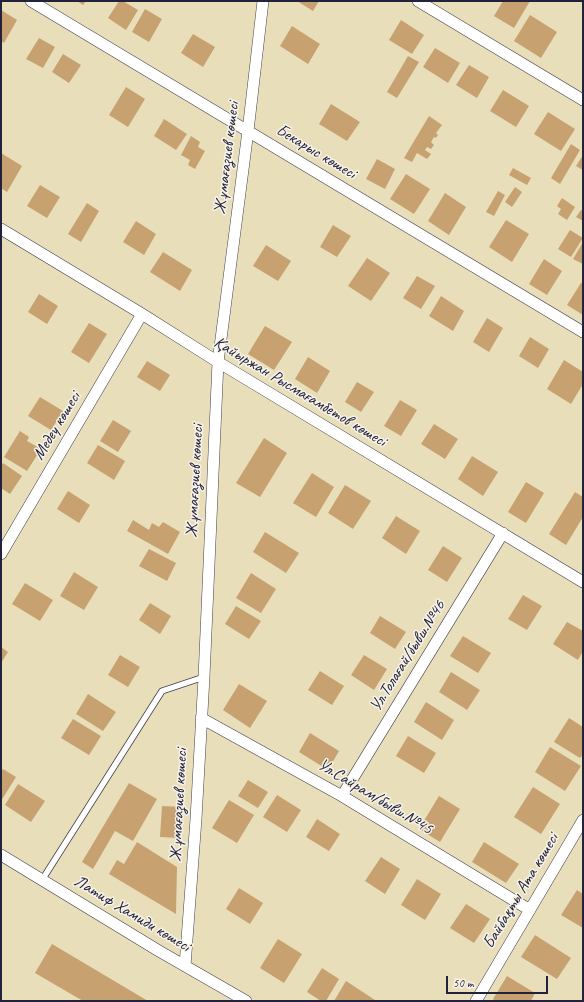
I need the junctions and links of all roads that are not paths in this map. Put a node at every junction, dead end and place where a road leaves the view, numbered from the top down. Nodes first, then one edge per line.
1 (31, 1) edge
2 (263, 1) edge
3 (418, 1) edge
4 (583, 100) edge
5 (248, 131) junction
6 (1, 229) edge
7 (142, 314) junction
8 (583, 332) edge
9 (218, 362) junction
10 (503, 533) junction
11 (1, 554) edge
12 (583, 582) edge
13 (204, 677) junction
14 (201, 718) junction
15 (342, 796) junction
16 (583, 820) edge
17 (1, 855) edge
18 (42, 880) junction
19 (530, 910) junction
20 (185, 966) junction
21 (246, 1001) edge
22 (476, 1001) edge

1 - 5 street, Бекарыс көшесі
2 - 5 street, Жұмағазиев көшесі
3 - 4 street
5 - 8 street, Бекарыс көшесі
5 - 9 street, Жұмағазиев көшесі
6 - 7 street, Қайыржан Рысмағамбетов көшесі
7 - 9 street, Қайыржан Рысмағамбетов көшесі
7 - 11 street, Медеу көшесі
9 - 10 street, Қайыржан Рысмағамбетов көшесі
9 - 13 street, Жұмағазиев көшесі
10 - 12 street, Қайыржан Рысмағамбетов көшесі
10 - 15 street, Ул.Толағай/бывш.№46
13 - 14 street, Жұмағазиев көшесі
13 - 18 lane
14 - 15 street, Ул.Сайрам/бывш.№45
14 - 20 street, Жұмағазиев көшесі
15 - 19 street, Ул.Сайрам/бывш.№45
16 - 19 street, Байбақты Ата көшесі
17 - 18 street, Латиф Хамиди көшесі
18 - 20 street, Латиф Хамиди көшесі
19 - 22 street, Байбақты Ата көшесі
20 - 21 street, Латиф Хамиди көшесі

